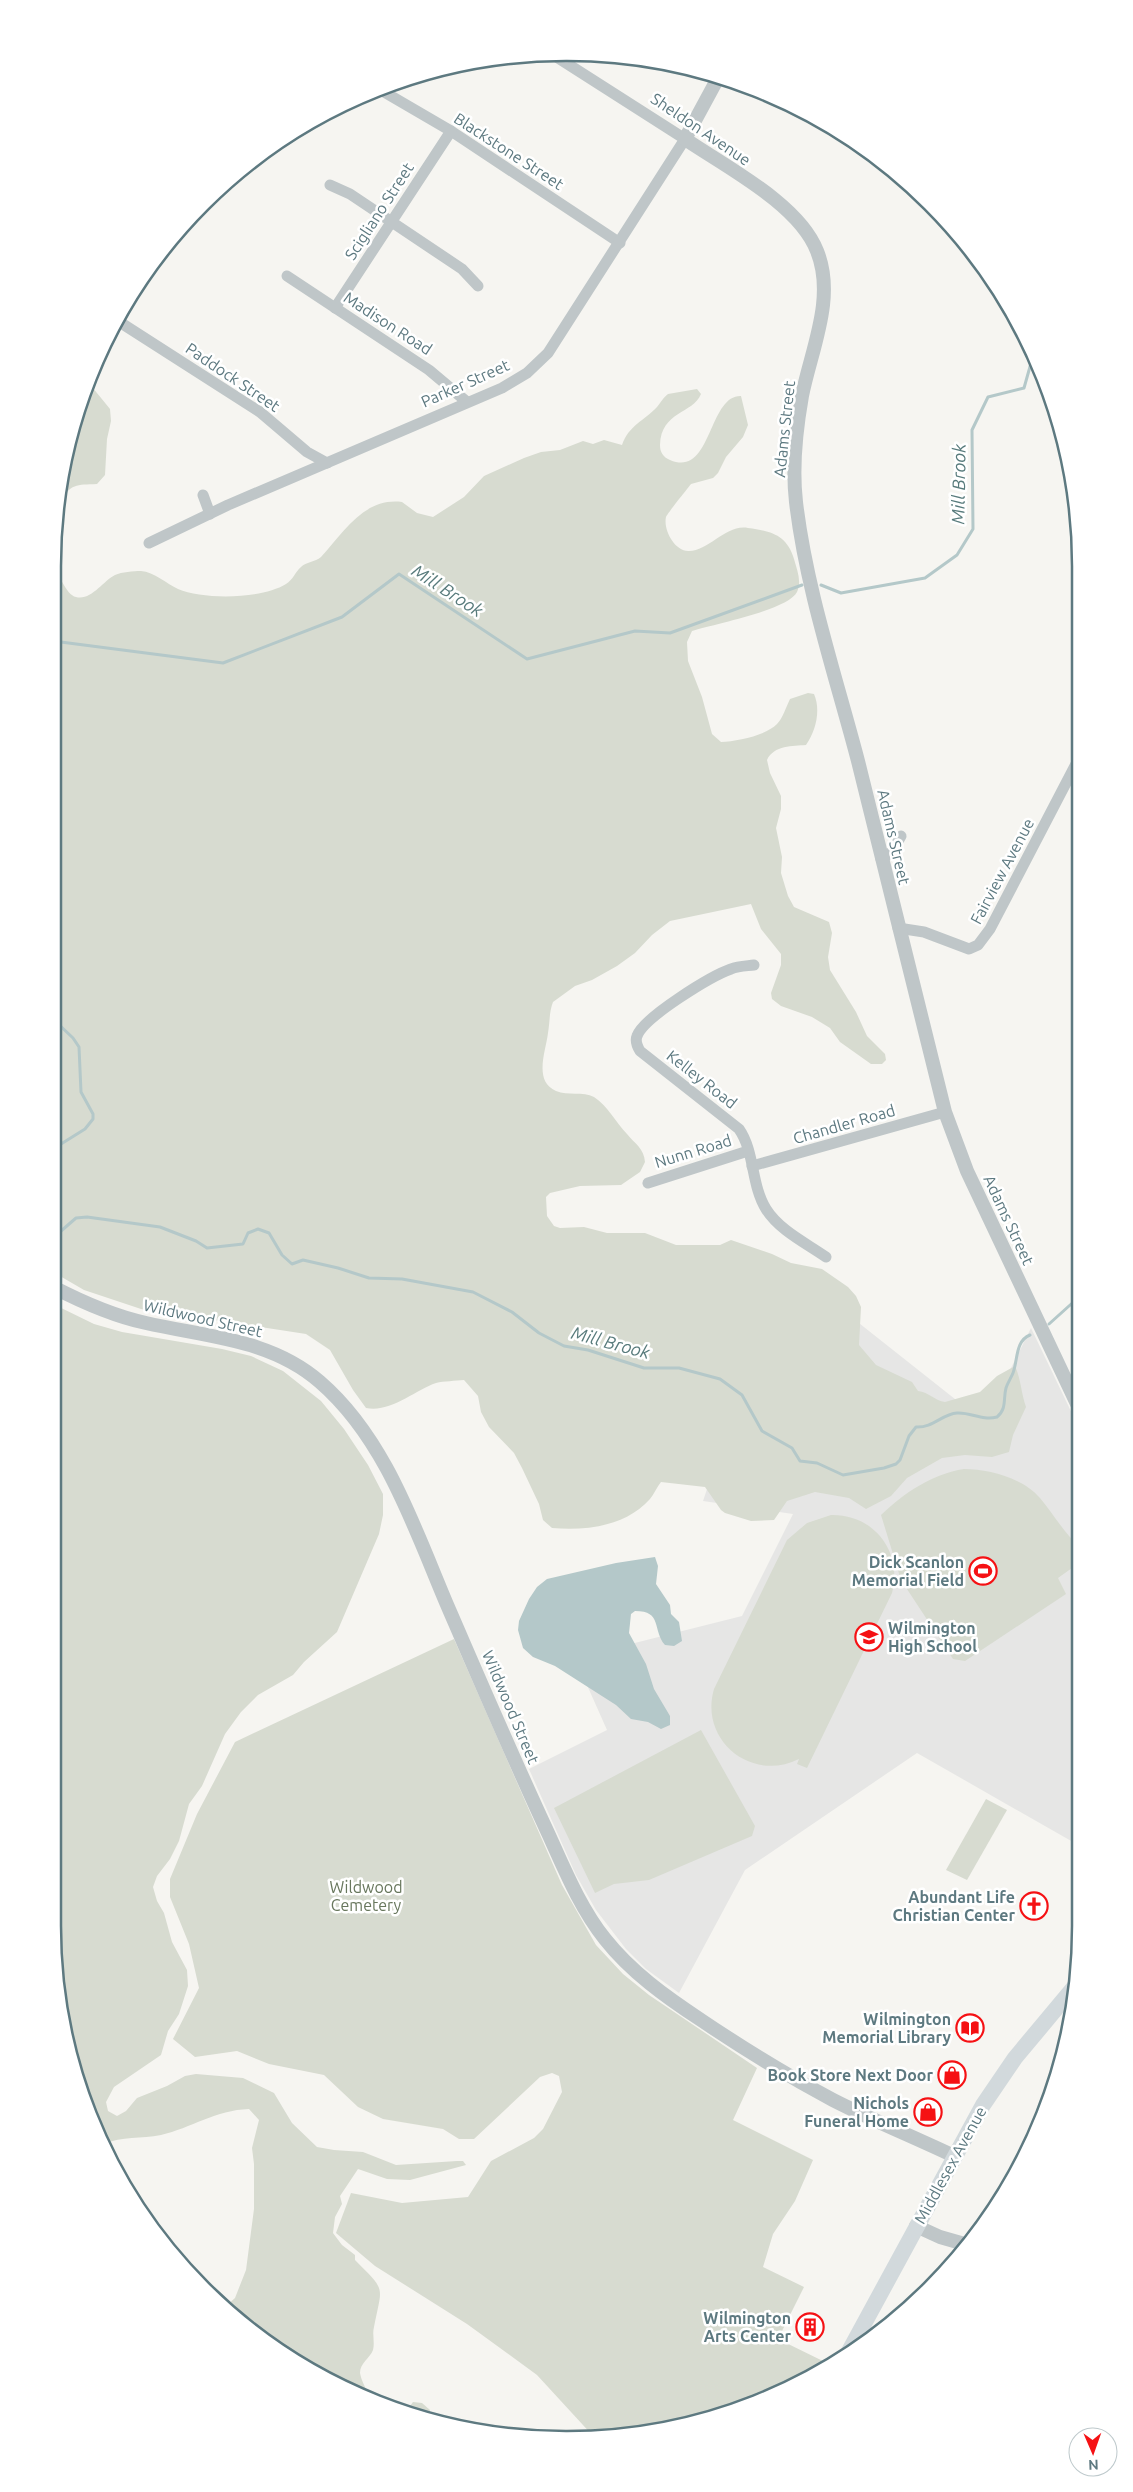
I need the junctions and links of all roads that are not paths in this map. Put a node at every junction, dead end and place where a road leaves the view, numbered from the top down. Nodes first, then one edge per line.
1 (563, 61) edge
2 (715, 84) edge
3 (387, 94) edge
4 (451, 131) junction
5 (685, 139) junction
6 (330, 184) dead end
7 (392, 222) junction
8 (620, 243) junction
9 (817, 250) joint
10 (287, 276) dead end
11 (478, 286) dead end
12 (335, 308) junction
13 (123, 324) edge
14 (467, 402) junction
15 (327, 463) junction
16 (203, 494) dead end
17 (210, 514) junction
18 (149, 543) dead end
19 (1072, 772) edge
20 (901, 836) dead end
21 (881, 859) junction
22 (898, 928) junction
23 (754, 965) dead end
24 (945, 1112) junction
25 (748, 1151) junction
26 (752, 1166) junction
27 (648, 1183) dead end
28 (826, 1257) dead end
29 (61, 1292) edge
30 (1072, 1393) edge
31 (1066, 1997) edge
32 (954, 2156) junction
33 (916, 2226) junction
34 (959, 2243) edge
35 (855, 2340) edge

1 - 5 street, Sheldon Avenue
2 - 5 street, Parker Street
3 - 4 street, Blackstone Street
4 - 7 street, Scigliano Street
4 - 8 street, Blackstone Street
5 - 8 street, Parker Street
5 - 9 street, Sheldon Avenue
6 - 7 street
7 - 11 street
7 - 12 street, Scigliano Street
8 - 14 street, Parker Street
9 - 21 street, Adams Street
10 - 12 street, Madison Road
12 - 14 street, Madison Road
13 - 15 street, Paddock Street
14 - 15 street, Parker Street
15 - 17 street, Parker Street
16 - 17 street
17 - 18 street, Parker Street
19 - 22 street, Fairview Avenue
20 - 21 street
21 - 22 street, Adams Street
22 - 24 street, Adams Street
23 - 25 street, Kelley Road
24 - 26 street, Chandler Road
24 - 30 street, Adams Street
25 - 26 street, Kelley Road
25 - 27 street, Nunn Road
26 - 28 street, Kelley Road
29 - 32 street, Wildwood Street
31 - 32 main road, Middlesex Avenue
32 - 33 main road, Middlesex Avenue
33 - 34 street
33 - 35 main road, Middlesex Avenue

